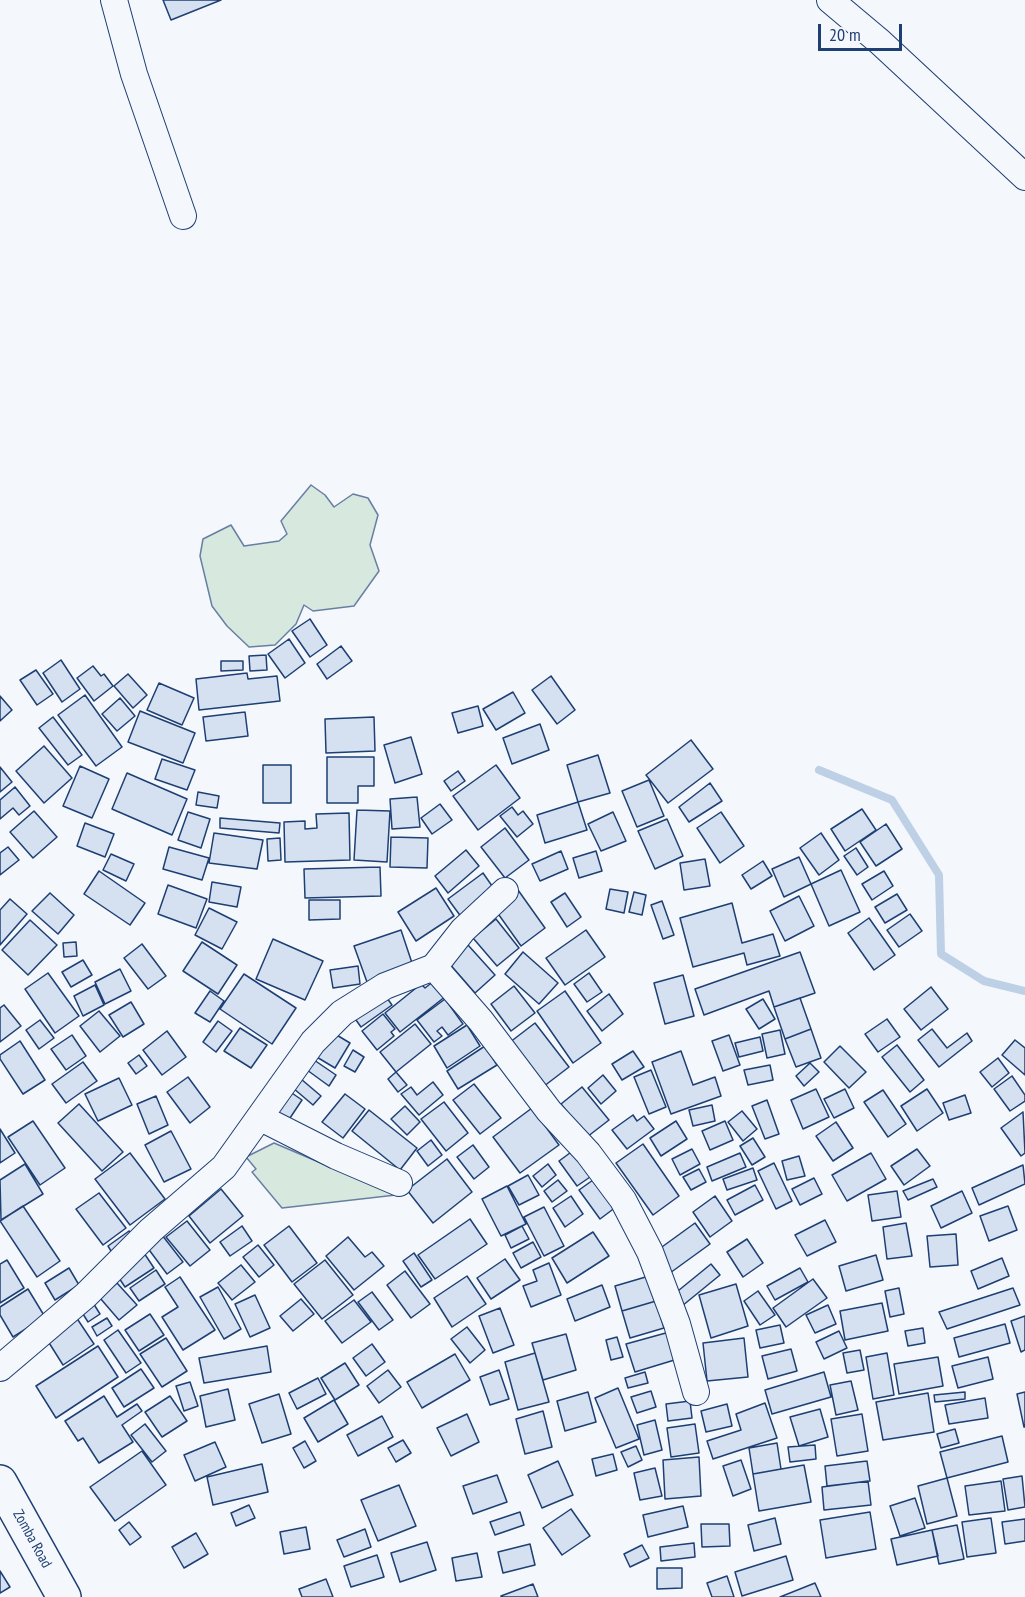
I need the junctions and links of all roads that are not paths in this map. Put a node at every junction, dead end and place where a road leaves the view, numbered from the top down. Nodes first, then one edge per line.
1 (114, 0) edge
2 (830, 0) edge
3 (1025, 177) edge
4 (183, 216) dead end
5 (505, 891) dead end
6 (434, 967) junction
7 (261, 1118) junction
8 (399, 1183) dead end
9 (0, 1368) edge
10 (696, 1392) dead end
11 (0, 1482) edge
12 (64, 1597) edge

1 - 4 street
2 - 3 street
5 - 6 street
6 - 7 street
6 - 10 street
7 - 8 street
7 - 9 street
11 - 12 highway, Zomba Road

